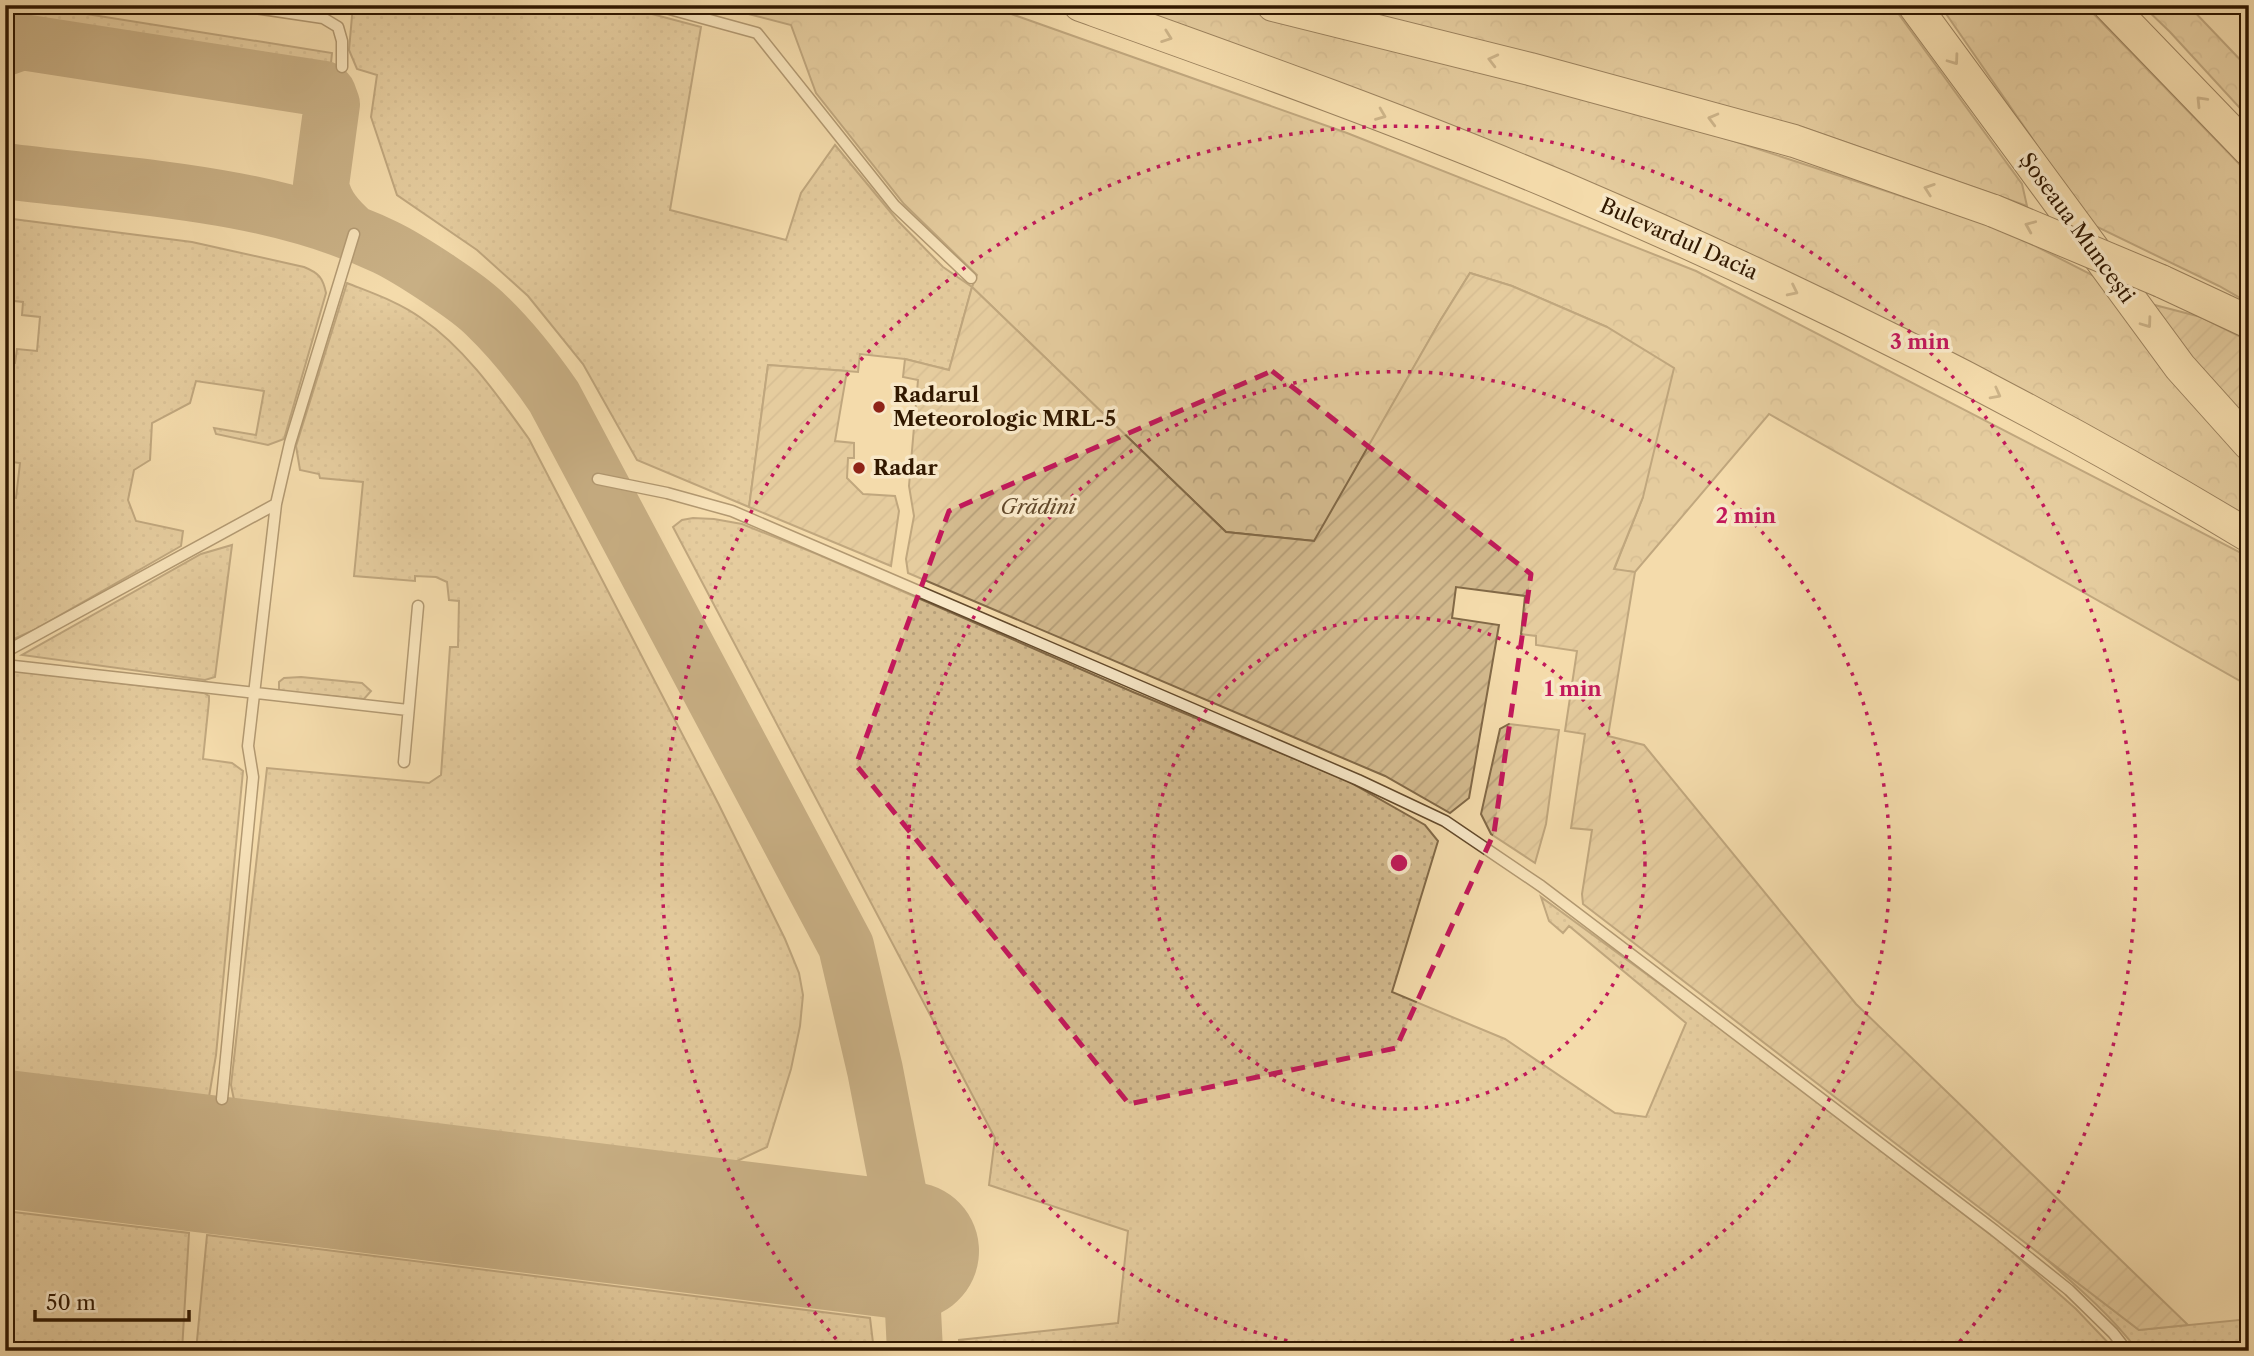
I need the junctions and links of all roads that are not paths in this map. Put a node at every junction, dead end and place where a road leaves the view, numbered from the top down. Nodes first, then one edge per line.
1 (234, 5) edge
2 (655, 5) edge
3 (1080, 5) edge
4 (1273, 5) edge
5 (1914, 5) edge
6 (2109, 5) edge
7 (342, 67) dead end
8 (2249, 150) edge
9 (354, 234) dead end
10 (971, 278) dead end
11 (2249, 322) edge
12 (2249, 444) edge
13 (598, 479) dead end
14 (276, 504) junction
15 (2249, 536) edge
16 (418, 606) dead end
17 (5, 652) edge
18 (5, 665) edge
19 (253, 693) junction
20 (408, 710) junction
21 (404, 762) dead end
22 (222, 1099) dead end
23 (2127, 1351) edge

1 - 7 lane
2 - 10 lane
3 -> 15 main road, Bulevardul Dacia
11 -> 4 main road, bridge
5 -> 12 main road, Șoseaua Muncești
8 -> 6 main road
9 - 14 lane
13 - 23 lane
14 - 17 lane
14 - 19 lane
16 - 20 lane
18 - 19 lane
19 - 20 lane
19 - 22 lane
20 - 21 lane

